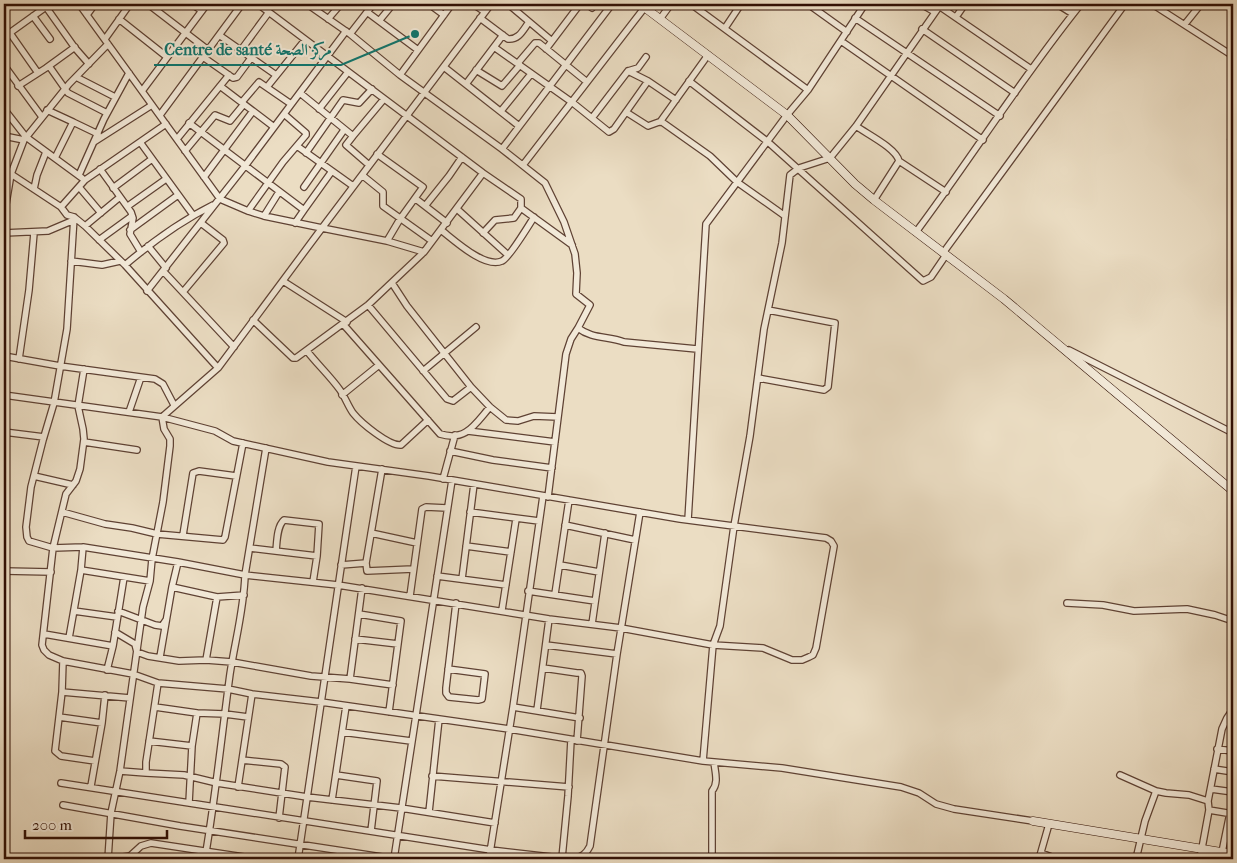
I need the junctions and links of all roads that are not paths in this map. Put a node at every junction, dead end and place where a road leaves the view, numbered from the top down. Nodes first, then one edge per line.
1 (79, 4) edge
2 (95, 4) edge
3 (130, 4) edge
4 (148, 4) edge
5 (192, 4) edge
6 (207, 4) edge
7 (242, 4) edge
8 (258, 4) edge
9 (307, 4) edge
10 (341, 4) edge
11 (372, 4) edge
12 (393, 4) edge
13 (429, 4) edge
14 (452, 4) edge
15 (474, 4) edge
16 (491, 4) edge
17 (508, 4) edge
18 (580, 4) edge
19 (612, 4) edge
20 (671, 4) edge
21 (692, 4) edge
22 (741, 4) edge
23 (808, 4) edge
24 (865, 4) edge
25 (921, 4) edge
26 (965, 4) edge
27 (1057, 4) edge
28 (1081, 4) edge
29 (1125, 4) edge
30 (1152, 4) edge
31 (1201, 4) edge
32 (48, 5) edge
33 (940, 5) edge
34 (642, 6) edge
35 (202, 11) junction
36 (269, 12) junction
37 (367, 12) junction
38 (485, 12) junction
39 (934, 12) junction
40 (87, 14) junction
41 (1073, 14) junction
42 (444, 15) junction
43 (33, 16) junction
44 (956, 17) junction
45 (480, 18) junction
46 (855, 18) junction
47 (328, 19) junction
48 (660, 19) junction
49 (119, 20) junction
50 (379, 21) junction
51 (529, 22) junction
52 (1185, 24) junction
53 (725, 28) junction
54 (922, 29) junction
55 (847, 32) junction
56 (10, 33) junction
57 (185, 33) junction
58 (348, 33) junction
59 (219, 35) junction
60 (503, 35) junction
61 (4, 38) edge
62 (50, 39) dead end
63 (305, 40) junction
64 (552, 41) junction
65 (841, 41) junction
66 (107, 42) junction
67 (74, 47) junction
68 (494, 47) junction
69 (208, 50) junction
70 (241, 50) junction
71 (418, 50) junction
72 (546, 50) junction
73 (906, 52) junction
74 (708, 55) junction
75 (329, 56) junction
76 (1233, 56) edge
77 (167, 57) junction
78 (203, 57) junction
79 (646, 57) dead end
80 (251, 58) junction
81 (89, 64) junction
82 (519, 64) junction
83 (565, 65) junction
84 (4, 66) edge
85 (49, 66) junction
86 (444, 67) junction
87 (1031, 69) junction
88 (476, 70) junction
89 (628, 71) junction
90 (348, 72) junction
91 (38, 73) junction
92 (129, 73) junction
93 (531, 74) junction
94 (891, 74) junction
95 (6, 75) edge
96 (228, 75) junction
97 (276, 75) junction
98 (400, 75) junction
99 (76, 77) junction
100 (648, 81) junction
101 (689, 81) junction
102 (587, 82) junction
103 (466, 84) junction
104 (18, 86) junction
105 (220, 86) junction
106 (549, 86) junction
107 (268, 87) junction
108 (65, 89) junction
109 (372, 89) junction
110 (808, 90) junction
111 (142, 91) junction
112 (424, 92) junction
113 (300, 93) junction
114 (1015, 93) junction
115 (115, 98) junction
116 (384, 99) junction
117 (676, 100) junction
118 (243, 103) junction
119 (573, 103) junction
120 (291, 104) junction
121 (152, 105) junction
122 (4, 109) edge
123 (319, 109) junction
124 (48, 110) junction
125 (253, 111) junction
126 (501, 111) junction
127 (626, 112) junction
128 (107, 113) junction
129 (284, 114) junction
130 (160, 115) junction
131 (407, 115) junction
132 (787, 115) junction
133 (1000, 116) junction
134 (42, 117) junction
135 (330, 118) junction
136 (592, 118) junction
137 (73, 122) junction
138 (660, 122) junction
139 (189, 123) junction
140 (166, 124) junction
141 (520, 126) junction
142 (856, 126) junction
143 (274, 127) junction
144 (344, 130) junction
145 (201, 133) junction
146 (98, 134) junction
147 (4, 136) edge
148 (352, 136) junction
149 (25, 138) junction
150 (177, 138) junction
151 (983, 140) junction
152 (94, 142) junction
153 (140, 142) junction
154 (768, 142) junction
155 (297, 146) junction
156 (502, 149) junction
157 (224, 150) junction
158 (186, 151) junction
159 (46, 152) junction
160 (306, 152) junction
161 (377, 154) junction
162 (462, 157) junction
163 (55, 158) junction
164 (830, 158) junction
165 (152, 160) junction
166 (900, 161) junction
167 (321, 163) junction
168 (369, 165) junction
169 (523, 165) junction
170 (245, 166) junction
171 (799, 168) junction
172 (100, 169) junction
173 (332, 171) junction
174 (4, 173) edge
175 (483, 173) junction
176 (11, 174) junction
177 (79, 175) junction
178 (362, 175) junction
179 (204, 177) junction
180 (166, 179) junction
181 (86, 180) junction
182 (737, 182) junction
183 (268, 183) junction
184 (353, 186) junction
185 (79, 187) junction
186 (304, 187) dead end
187 (423, 187) junction
188 (113, 188) junction
189 (34, 189) junction
190 (279, 192) junction
191 (946, 192) junction
192 (178, 195) junction
193 (434, 195) junction
194 (120, 197) junction
195 (416, 199) junction
196 (874, 200) junction
197 (218, 201) junction
198 (128, 206) junction
199 (425, 206) junction
200 (61, 207) junction
201 (521, 208) junction
202 (457, 209) junction
203 (304, 210) junction
204 (248, 211) junction
205 (100, 213) junction
206 (4, 216) edge
207 (132, 216) junction
208 (193, 216) junction
209 (264, 216) junction
210 (785, 216) junction
211 (534, 217) junction
212 (74, 219) junction
213 (400, 219) junction
214 (295, 222) junction
215 (201, 223) junction
216 (446, 223) junction
217 (85, 226) junction
218 (322, 228) junction
219 (130, 230) junction
220 (441, 230) junction
221 (916, 232) junction
222 (4, 233) edge
223 (34, 233) junction
224 (483, 233) junction
225 (98, 240) junction
226 (387, 241) junction
227 (432, 241) junction
228 (572, 245) junction
229 (148, 246) junction
230 (141, 252) junction
231 (424, 252) junction
232 (945, 254) junction
233 (508, 255) junction
234 (71, 261) junction
235 (122, 263) junction
236 (165, 270) junction
237 (282, 281) junction
238 (392, 283) junction
239 (147, 291) junction
240 (183, 292) junction
241 (368, 306) junction
242 (768, 310) junction
243 (254, 320) junction
244 (345, 323) junction
245 (476, 326) dead end
246 (578, 328) junction
247 (1058, 344) junction
248 (234, 347) junction
249 (697, 349) junction
250 (307, 351) junction
251 (444, 353) junction
252 (4, 356) edge
253 (19, 358) junction
254 (379, 365) junction
255 (60, 366) junction
256 (218, 368) junction
257 (84, 369) junction
258 (423, 371) junction
259 (141, 377) junction
260 (758, 378) junction
261 (471, 387) junction
262 (4, 395) edge
263 (342, 395) junction
264 (54, 403) junction
265 (174, 405) junction
266 (78, 406) junction
267 (490, 407) junction
268 (129, 412) junction
269 (162, 417) junction
270 (558, 417) junction
271 (428, 420) junction
272 (468, 431) junction
273 (4, 432) edge
274 (1233, 433) edge
275 (455, 435) junction
276 (44, 436) junction
277 (84, 442) junction
278 (555, 442) junction
279 (243, 443) junction
280 (266, 448) junction
281 (137, 450) dead end
282 (450, 451) junction
283 (356, 466) junction
284 (552, 468) junction
285 (382, 469) junction
286 (34, 476) junction
287 (236, 476) junction
288 (443, 479) junction
289 (452, 480) junction
290 (474, 484) junction
291 (73, 485) junction
292 (1233, 491) edge
293 (546, 496) junction
294 (569, 500) junction
295 (447, 508) junction
296 (62, 512) junction
297 (470, 512) junction
298 (640, 512) junction
299 (516, 518) junction
300 (688, 520) junction
301 (539, 521) junction
302 (565, 525) junction
303 (734, 526) junction
304 (371, 533) junction
305 (605, 533) junction
306 (157, 534) junction
307 (183, 535) junction
308 (635, 540) junction
309 (417, 543) junction
310 (466, 546) junction
311 (83, 547) junction
312 (53, 548) junction
313 (250, 548) junction
314 (276, 551) junction
315 (511, 552) junction
316 (317, 556) junction
317 (152, 559) junction
318 (178, 562) junction
319 (366, 562) junction
320 (560, 565) junction
321 (341, 566) junction
322 (414, 569) junction
323 (81, 570) junction
324 (4, 571) edge
325 (51, 572) junction
326 (600, 572) junction
327 (245, 576) junction
328 (437, 576) junction
329 (124, 577) junction
330 (462, 579) junction
331 (150, 581) junction
332 (313, 582) junction
333 (338, 584) junction
334 (506, 585) junction
335 (172, 587) junction
336 (362, 588) junction
337 (528, 591) junction
338 (555, 594) junction
339 (244, 595) junction
340 (410, 596) junction
341 (217, 597) junction
342 (433, 599) junction
343 (595, 601) junction
344 (456, 603) junction
345 (1067, 603) dead end
346 (502, 610) junction
347 (74, 611) junction
348 (118, 614) junction
349 (359, 614) junction
350 (526, 614) junction
351 (167, 619) junction
352 (549, 619) junction
353 (142, 620) junction
354 (1233, 621) edge
355 (592, 624) junction
356 (621, 628) junction
357 (115, 632) junction
358 (44, 634) junction
359 (69, 638) junction
360 (355, 639) junction
361 (398, 644) junction
362 (546, 645) junction
363 (713, 645) junction
364 (113, 646) junction
365 (138, 652) junction
366 (617, 654) junction
367 (160, 657) junction
368 (206, 660) junction
369 (62, 661) junction
370 (232, 662) junction
371 (543, 668) junction
372 (448, 669) junction
373 (107, 670) junction
374 (133, 674) junction
375 (325, 678) junction
376 (350, 679) junction
377 (158, 683) junction
378 (393, 685) junction
379 (228, 689) junction
380 (62, 692) junction
381 (252, 694) junction
382 (106, 695) junction
383 (130, 698) junction
384 (321, 702) junction
385 (346, 706) junction
386 (513, 706) junction
387 (155, 707) junction
388 (1233, 709) edge
389 (537, 710) junction
390 (389, 712) junction
391 (197, 713) junction
392 (225, 714) junction
393 (415, 716) junction
394 (59, 717) junction
395 (248, 717) junction
396 (580, 718) junction
397 (439, 719) junction
398 (102, 723) junction
399 (509, 729) junction
400 (342, 732) junction
401 (149, 741) junction
402 (411, 741) junction
403 (574, 741) junction
404 (192, 746) junction
405 (603, 746) junction
406 (1218, 749) junction
407 (1233, 752) edge
408 (242, 760) junction
409 (94, 761) junction
410 (703, 761) junction
411 (714, 762) junction
412 (1214, 769) junction
413 (120, 771) junction
414 (146, 772) junction
415 (1233, 772) edge
416 (336, 775) junction
417 (1120, 775) dead end
418 (432, 776) junction
419 (189, 777) junction
420 (501, 782) junction
421 (61, 783) dead end
422 (217, 783) junction
423 (91, 786) junction
424 (238, 787) junction
425 (569, 787) junction
426 (1211, 789) junction
427 (116, 790) junction
428 (1156, 791) junction
429 (1233, 792) edge
430 (282, 793) junction
431 (307, 797) junction
432 (332, 800) junction
433 (1208, 801) junction
434 (189, 803) junction
435 (63, 805) dead end
436 (375, 805) junction
437 (214, 807) junction
438 (401, 808) junction
439 (1209, 810) junction
440 (429, 812) junction
441 (111, 813) junction
442 (1232, 813) edge
443 (279, 818) junction
444 (1033, 821) joint
445 (304, 822) junction
446 (495, 823) junction
447 (1049, 824) junction
448 (210, 830) junction
449 (371, 831) junction
450 (1226, 831) junction
451 (1233, 833) edge
452 (397, 835) junction
453 (1140, 839) junction
454 (301, 845) junction
455 (1202, 849) junction
456 (491, 850) junction
457 (206, 852) junction
458 (1041, 852) junction
459 (1222, 852) junction
460 (1233, 854) edge
461 (712, 856) dead end
462 (550, 858) edge
463 (562, 858) edge
464 (109, 859) edge
465 (257, 859) edge
466 (298, 859) edge
467 (394, 859) edge
468 (489, 859) edge
469 (571, 859) edge
470 (1039, 859) edge
471 (1057, 859) edge
472 (1136, 859) edge
473 (1200, 859) edge

1 - 40 street
2 - 40 street
3 - 49 street
4 - 57 street
5 - 35 street
6 - 35 street
7 - 59 street
8 - 36 street
9 - 47 street
10 - 47 street
11 - 37 street
12 - 50 street
13 - 42 street
14 - 42 street
15 - 38 street
16 - 38 street
17 - 51 street
18 - 64 street
19 - 83 street
20 - 48 street
21 - 53 street
22 - 53 street
23 - 55 street
24 - 46 street
25 - 39 street
26 - 44 street
27 - 41 street
28 - 41 street
29 - 232 street
30 - 52 street
31 - 52 street
32 - 43 street
32 - 67 street
33 - 39 street
33 - 44 street
34 - 48 street
34 - 102 street
35 - 57 street
36 - 63 street
36 - 70 street
37 - 50 street
37 - 58 street
38 - 45 street
39 - 54 street
40 - 66 street
41 - 87 street
42 - 71 street
43 - 56 street
43 - 62 street
44 - 87 street
45 - 60 street
45 - 86 street
46 - 55 street
46 - 73 street
47 - 58 street
48 - 74 street
49 - 66 street
49 - 77 street
50 - 71 street
51 - 60 street
51 - 64 street
52 - 76 street
53 - 110 street
54 - 73 street
54 - 114 street
55 - 65 street
56 - 61 street
56 - 91 street
57 - 69 street
57 - 77 street
58 - 75 street
58 - 98 street
59 - 69 street
59 - 70 street
60 - 68 street
63 - 75 street
63 - 97 street
64 - 72 street
65 - 94 street
65 - 110 street
66 - 81 street
66 - 92 street
67 - 81 street
67 - 85 street
68 - 82 street
68 - 88 street
69 - 78 street
70 - 80 street
71 - 98 street
72 - 82 street
72 - 83 street
73 - 94 street
73 - 133 street
74 - 101 street
74 - 132 street
75 - 90 street
75 - 113 street
77 - 111 street
78 - 96 street
78 - 130 street
79 - 89 street
80 - 96 street
80 - 97 street
81 - 99 street
82 - 88 street
82 - 93 street
83 - 102 street
83 - 106 street
84 - 95 street
85 - 91 street
85 - 108 street
86 - 103 street
86 - 112 street
87 - 114 street
88 - 103 street
89 - 100 street
89 - 136 street
90 - 109 street
90 - 123 street
91 - 104 street
92 - 111 street
92 - 115 street
93 - 106 street
93 - 126 street
94 - 142 street
94 - 151 street
95 - 104 street
96 - 105 street
97 - 107 street
98 - 112 street
99 - 108 street
99 - 115 street
100 - 117 street
100 - 127 street
101 - 117 street
101 - 154 street
102 - 119 street
103 - 126 street
104 - 134 street
105 - 118 street
105 - 139 street
106 - 119 street
106 - 141 street
107 - 118 street
107 - 120 street
108 - 124 street
108 - 128 street
109 - 116 street
109 - 135 street
110 - 132 street
111 - 121 street
112 - 131 street
112 - 156 street
113 - 120 street
113 - 123 street
114 - 133 street
115 - 128 street
116 - 131 street
116 - 148 street
117 - 138 street
118 - 125 street
118 - 145 street
119 - 136 street
119 - 169 street
120 - 129 street
121 - 130 street
121 - 152 street
122 - 149 street
123 - 135 street
124 - 134 street
124 - 137 street
125 - 143 street
125 - 157 street
126 - 141 street
127 - 136 street
127 - 138 street
128 - 146 street
129 - 143 street
129 - 155 street
130 - 140 street
131 - 161 street
131 - 162 street
132 - 154 street
132 - 164 street
133 - 151 street
134 - 149 street
135 - 144 street
135 - 160 street
137 - 146 street
137 - 163 street
138 - 182 street
139 - 145 street
139 - 150 street
140 - 150 street
140 - 153 street
141 - 156 street
142 - 164 street
142 - 166 street
143 - 170 street
144 - 148 street
144 - 167 street
145 - 157 street
145 - 158 street
146 - 152 street
147 - 149 street
148 - 168 street
149 - 159 street
149 - 176 street
150 - 158 street
151 - 191 street
152 - 177 street
153 - 165 street
153 - 172 street
154 - 171 street
154 - 182 street
155 - 160 street
155 - 183 street
156 - 169 street
157 - 170 street
157 - 179 street
158 - 179 street
159 - 163 street
159 - 189 street
160 - 167 street
161 - 168 street
161 - 187 street
162 - 175 street
162 - 193 street
163 - 177 street
164 - 171 street
164 - 196 street
165 - 180 street
165 - 188 street
166 - 191 street
166 - 196 street
167 - 173 street
167 - 186 street
168 - 178 street
169 - 228 street
170 - 183 street
170 - 197 street
171 - 210 street
171 - 232 street
172 - 181 street
172 - 188 street
173 - 184 street
173 - 203 street
174 - 176 street
175 - 201 street
175 - 202 street
176 - 189 street
176 - 206 street
177 - 181 street
178 - 184 street
178 - 213 street
179 - 197 street
180 - 192 street
180 - 198 street
181 - 185 street
182 - 210 street
182 - 249 street
183 - 190 street
183 - 204 street
184 - 218 street
185 - 200 street
185 - 205 street
187 - 193 street
187 - 195 street
188 - 194 street
189 - 200 street
190 - 203 street
190 - 209 street
191 - 221 street
192 - 208 street
192 - 219 street
193 - 199 street
194 - 198 street
194 - 205 street
195 - 199 street
195 - 213 street
196 - 221 street
197 - 204 street
197 - 208 street
197 - 215 street
198 - 207 street
199 - 216 street
200 - 212 street
201 - 211 street
201 - 224 street
202 - 216 street
202 - 224 street
203 - 214 street
204 - 209 street
205 - 217 street
207 - 219 street
207 - 225 street
208 - 229 street
209 - 214 street
210 - 242 street
211 - 228 street
211 - 233 street
212 - 217 street
212 - 223 street
212 - 234 street
213 - 226 street
213 - 227 street
214 - 218 street
215 - 236 street
215 - 240 street
216 - 220 street
217 - 225 street
218 - 226 street
218 - 237 street
219 - 230 street
220 - 227 street
220 - 233 street
221 - 232 street
222 - 223 street
223 - 253 street
224 - 233 street
225 - 235 street
226 - 231 street
227 - 231 street
228 - 246 street
229 - 230 street
229 - 236 street
230 - 235 street
231 - 238 street
232 - 247 street
234 - 235 street
234 - 255 street
235 - 239 street
236 - 239 street
236 - 240 street
237 - 243 street
237 - 244 street
238 - 241 street
238 - 251 street
239 - 256 street
240 - 248 street
241 - 244 street
241 - 258 street
242 - 260 street
242 - 260 street
243 - 248 street
243 - 250 street
244 - 250 street
244 - 254 street
245 - 251 street
246 - 249 street
246 - 270 street
247 - 274 street
247 - 292 street
248 - 256 street
249 - 300 street
250 - 263 street
251 - 258 street
251 - 261 street
252 - 253 street
253 - 255 street
254 - 263 street
254 - 271 street
255 - 257 street
255 - 264 street
256 - 265 street
257 - 259 street
257 - 266 street
258 - 261 street
259 - 265 street
259 - 268 street
260 - 303 street
261 - 267 street
262 - 264 street
263 - 271 street
264 - 266 street
264 - 276 street
265 - 269 street
266 - 268 street
266 - 277 street
267 - 270 street
267 - 272 street
268 - 269 street
269 - 279 street
269 - 306 street
270 - 278 street
271 - 275 street
272 - 275 street
272 - 278 street
273 - 276 street
275 - 282 street
276 - 286 street
277 - 281 street
277 - 291 street
278 - 284 street
279 - 280 street
279 - 287 street
280 - 283 street
280 - 313 street
282 - 284 street
282 - 288 street
283 - 285 street
283 - 321 street
284 - 293 street
285 - 288 street
285 - 304 street
286 - 291 street
286 - 312 street
287 - 307 street
287 - 307 street
288 - 289 street
289 - 290 street
289 - 295 street
290 - 293 street
290 - 297 street
291 - 296 street
293 - 294 street
293 - 301 street
294 - 298 street
294 - 302 street
295 - 309 street
295 - 328 street
296 - 306 street
296 - 312 street
297 - 299 street
297 - 310 street
298 - 300 street
298 - 308 street
299 - 301 street
299 - 315 street
300 - 303 street
301 - 337 street
302 - 305 street
302 - 320 street
303 - 363 street
303 - 363 street
304 - 309 street
304 - 319 street
305 - 308 street
305 - 326 street
306 - 307 street
306 - 317 street
308 - 356 street
309 - 322 street
310 - 315 street
310 - 330 street
311 - 312 street
311 - 317 street
311 - 323 street
312 - 325 street
313 - 314 street
313 - 327 street
314 - 316 street
314 - 316 street
315 - 334 street
316 - 332 street
317 - 318 street
317 - 331 street
318 - 327 street
318 - 335 street
319 - 321 street
319 - 322 street
320 - 326 street
320 - 338 street
321 - 333 street
322 - 340 street
323 - 329 street
323 - 347 street
324 - 325 street
325 - 358 street
326 - 343 street
327 - 332 street
327 - 339 street
328 - 330 street
328 - 342 street
329 - 331 street
329 - 348 street
330 - 334 street
331 - 353 street
332 - 333 street
333 - 336 street
333 - 375 street
334 - 346 street
335 - 341 street
335 - 351 street
336 - 340 street
336 - 349 street
337 - 338 street
337 - 350 street
338 - 343 street
339 - 341 street
339 - 370 street
340 - 342 street
341 - 368 street
342 - 344 street
342 - 393 street
343 - 355 street
344 - 346 street
344 - 372 street
345 - 354 street
346 - 350 street
347 - 348 street
347 - 359 street
348 - 353 street
348 - 357 street
349 - 360 street
349 - 361 street
350 - 352 street
350 - 386 street
351 - 353 street
351 - 367 street
352 - 355 street
352 - 362 street
353 - 365 street
355 - 356 street
356 - 363 street
356 - 366 street
357 - 364 street
357 - 365 street
358 - 359 street
358 - 369 street
359 - 364 street
360 - 361 street
360 - 376 street
361 - 378 street
362 - 366 street
362 - 371 street
363 - 410 street
364 - 373 street
365 - 367 street
365 - 374 street
366 - 405 street
367 - 368 street
368 - 370 street
369 - 373 street
369 - 380 street
370 - 375 street
370 - 379 street
371 - 389 street
371 - 396 street
372 - 372 street
373 - 374 street
374 - 377 street
374 - 383 street
375 - 376 street
375 - 384 street
376 - 378 street
377 - 379 street
377 - 387 street
378 - 390 street
379 - 381 street
379 - 392 street
380 - 382 street
380 - 394 street
381 - 384 street
381 - 395 street
382 - 383 street
382 - 398 street
383 - 413 street
384 - 385 street
384 - 431 street
385 - 390 street
385 - 400 street
386 - 389 street
386 - 399 street
387 - 391 street
387 - 401 street
388 - 406 street
389 - 396 street
390 - 393 street
391 - 392 street
391 - 404 street
392 - 395 street
392 - 422 street
393 - 397 street
393 - 402 street
394 - 398 street
394 - 409 street
395 - 408 street
396 - 403 street
397 - 399 street
397 - 418 street
398 - 409 street
399 - 403 street
399 - 420 street
400 - 402 street
400 - 416 street
401 - 404 street
401 - 414 street
402 - 438 street
403 - 405 street
403 - 425 street
404 - 419 street
405 - 410 street
405 - 469 street
406 - 407 street
406 - 412 street
408 - 424 street
408 - 430 street
409 - 423 street
410 - 411 street
411 - 444 street
411 - 461 street
412 - 415 street
412 - 426 street
413 - 414 street
413 - 427 street
414 - 419 street
416 - 432 street
416 - 436 street
417 - 428 street
418 - 420 street
418 - 440 street
419 - 422 street
419 - 434 street
420 - 425 street
420 - 446 street
421 - 423 street
422 - 424 street
422 - 437 street
423 - 427 street
424 - 430 street
425 - 463 street
426 - 429 street
426 - 433 street
427 - 434 street
427 - 441 street
428 - 433 street
428 - 453 street
430 - 431 street
430 - 443 street
431 - 432 street
431 - 445 street
432 - 436 street
433 - 439 street
434 - 437 street
435 - 441 street
436 - 438 street
436 - 449 street
437 - 443 street
437 - 448 street
438 - 440 street
438 - 452 street
439 - 442 street
439 - 455 street
440 - 446 street
441 - 448 street
441 - 464 street
442 - 450 street
443 - 445 street
444 - 447 street
445 - 449 street
445 - 454 street
446 - 456 street
447 - 453 street
447 - 458 street
448 - 454 street
448 - 457 street
449 - 452 street
450 - 451 street
450 - 459 street
452 - 456 street
452 - 467 street
453 - 455 street
453 - 472 street
454 - 466 street
454 - 467 street
455 - 459 street
455 - 473 street
456 - 462 street
456 - 468 street
457 - 464 street
457 - 465 street
458 - 470 street
458 - 471 street
459 - 460 street
462 - 463 street
463 - 469 street

